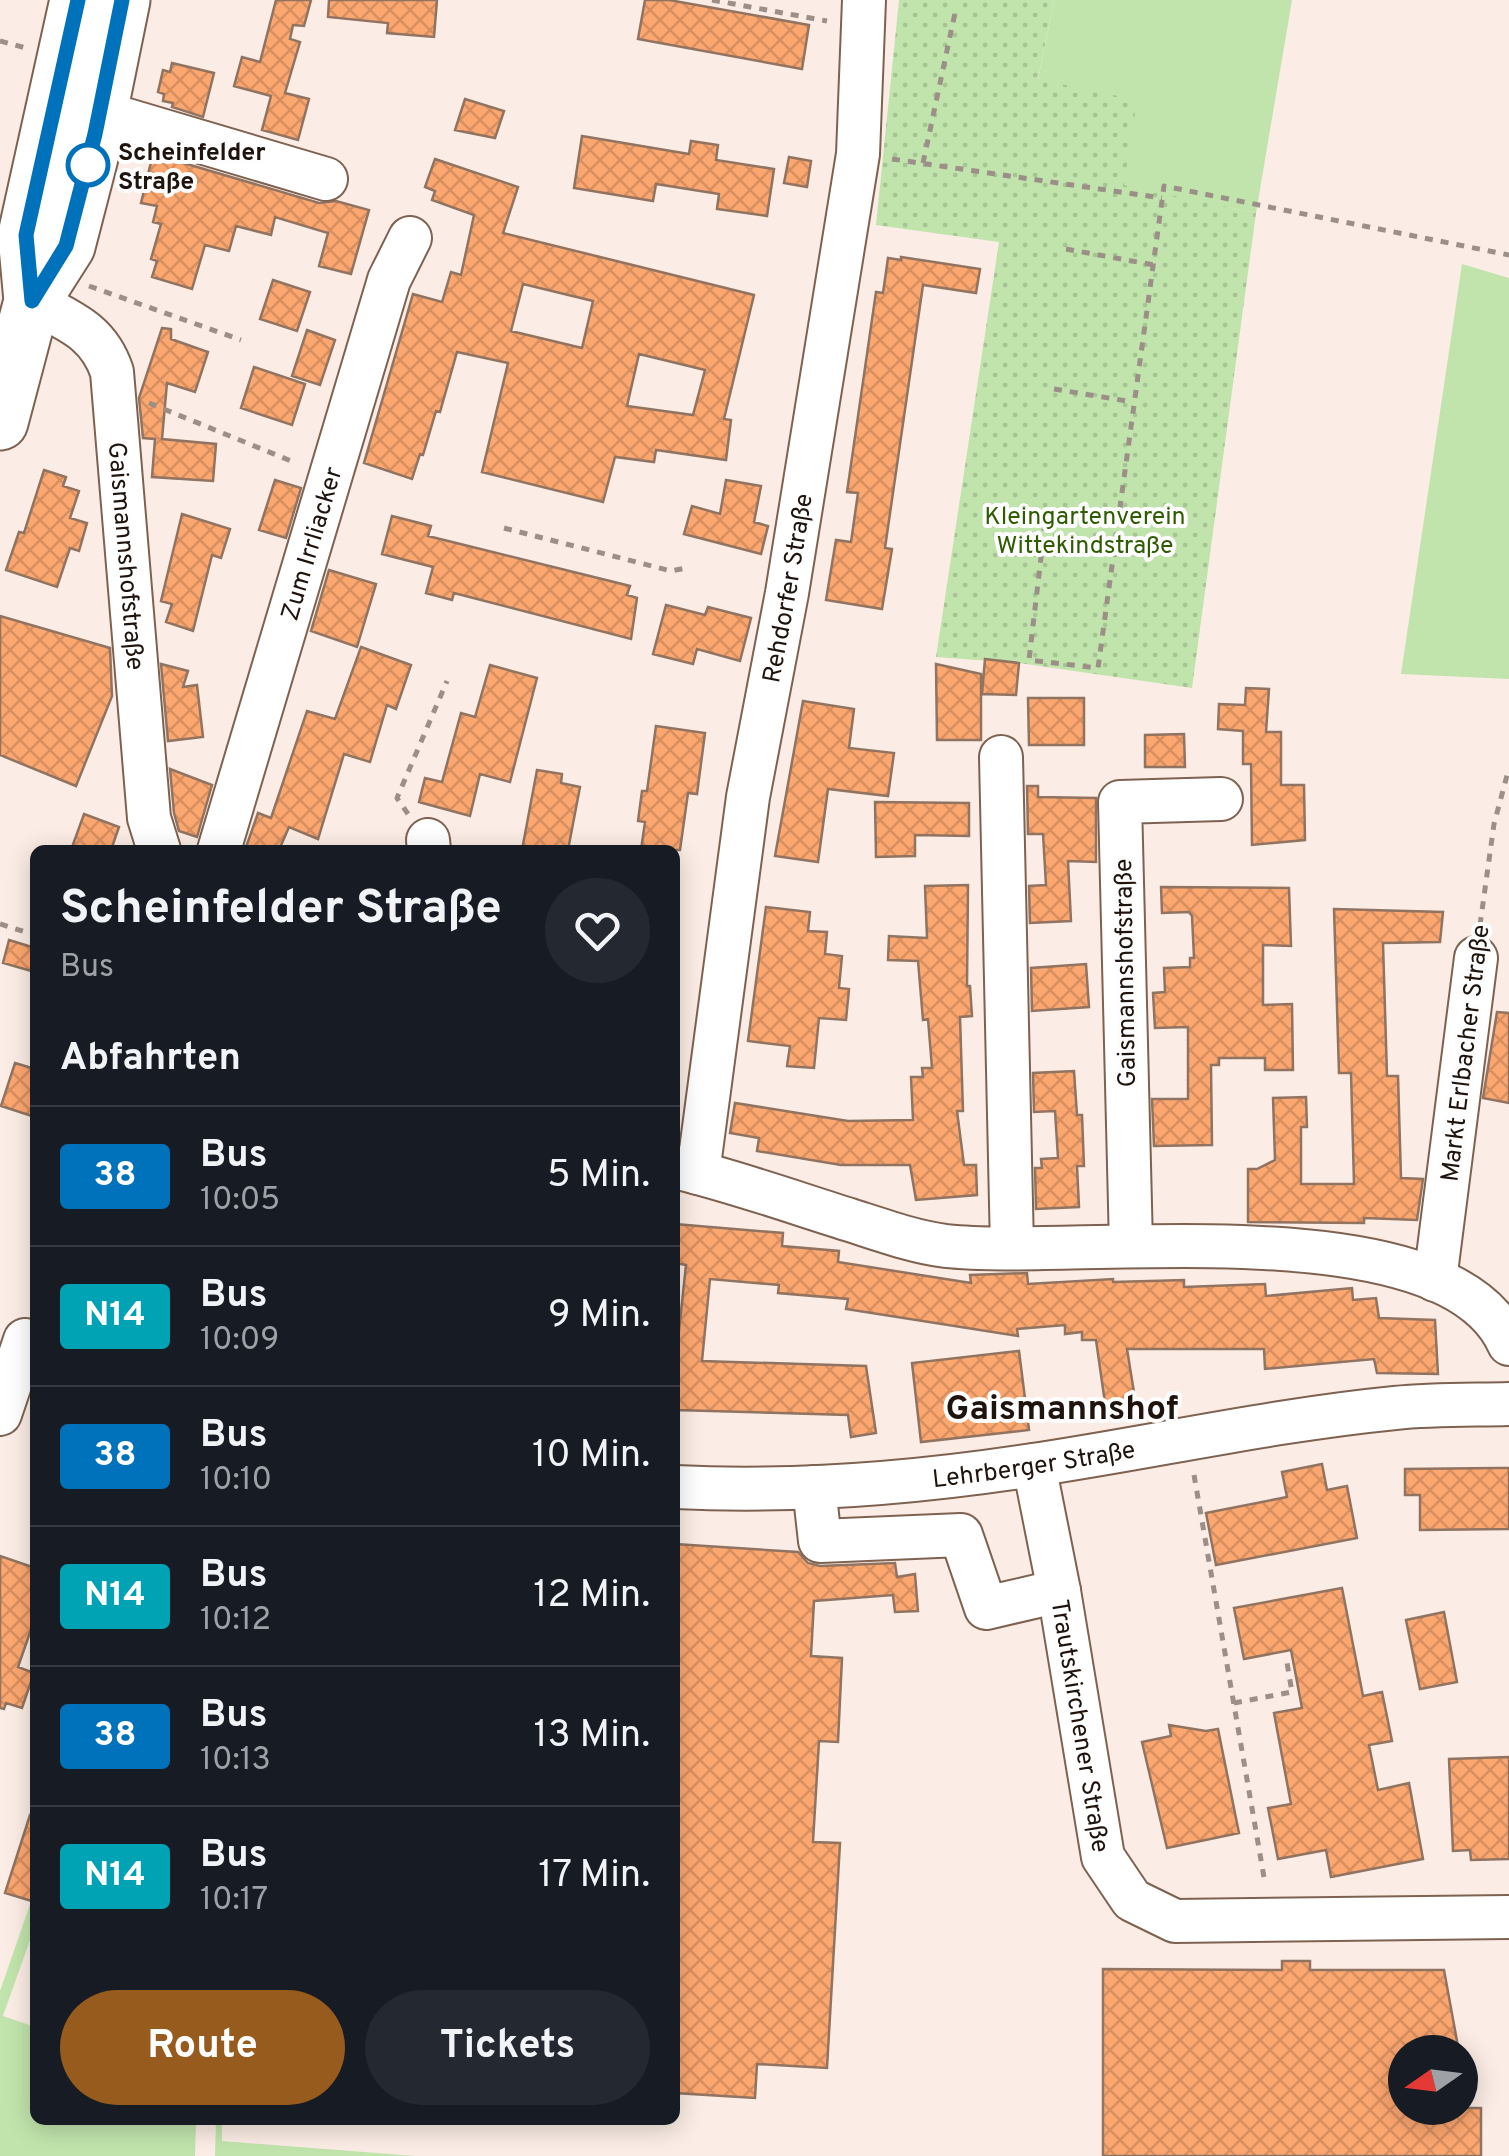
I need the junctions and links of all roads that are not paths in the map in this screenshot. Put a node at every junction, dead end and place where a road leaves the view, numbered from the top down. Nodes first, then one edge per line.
1 (78, 0) edge
2 (122, 0) edge
3 (864, 14) edge
4 (100, 112) junction
5 (326, 179) dead end
6 (410, 238) dead end
7 (32, 301) junction
8 (0, 422) edge
9 (1001, 757) dead end
10 (1221, 799) dead end
11 (157, 845) edge
12 (221, 845) edge
13 (1476, 958) road end
14 (686, 1170) edge
15 (1131, 1245) junction
16 (1012, 1248) junction
17 (1435, 1280) junction
18 (20, 1338) edge
19 (1509, 1344) edge
20 (1509, 1404) edge
21 (0, 1414) edge
22 (1034, 1465) junction
23 (814, 1486) junction
24 (680, 1487) edge
25 (1059, 1591) junction
26 (1509, 1917) edge

1 - 7 main road
2 - 4 main road
3 - 14 street, Rehdorfer Straße
4 - 5 street
4 - 7 main road
6 - 12 street, Zum Irrliacker
7 - 8 main road
7 - 11 street, Gaismannshofstraße
9 - 16 street
10 - 15 street, Gaismannshofstraße
13 - 17 street, Markt Erlbacher Straße
14 - 16 street
15 - 16 street
15 - 17 street
17 - 19 street
18 - 21 street
20 - 22 street, Lehrberger Straße
22 - 23 street, Lehrberger Straße
22 - 25 street, Trautskirchener Straße
23 - 24 street, Lehrberger Straße
23 - 25 street
25 - 26 street, Trautskirchener Straße

